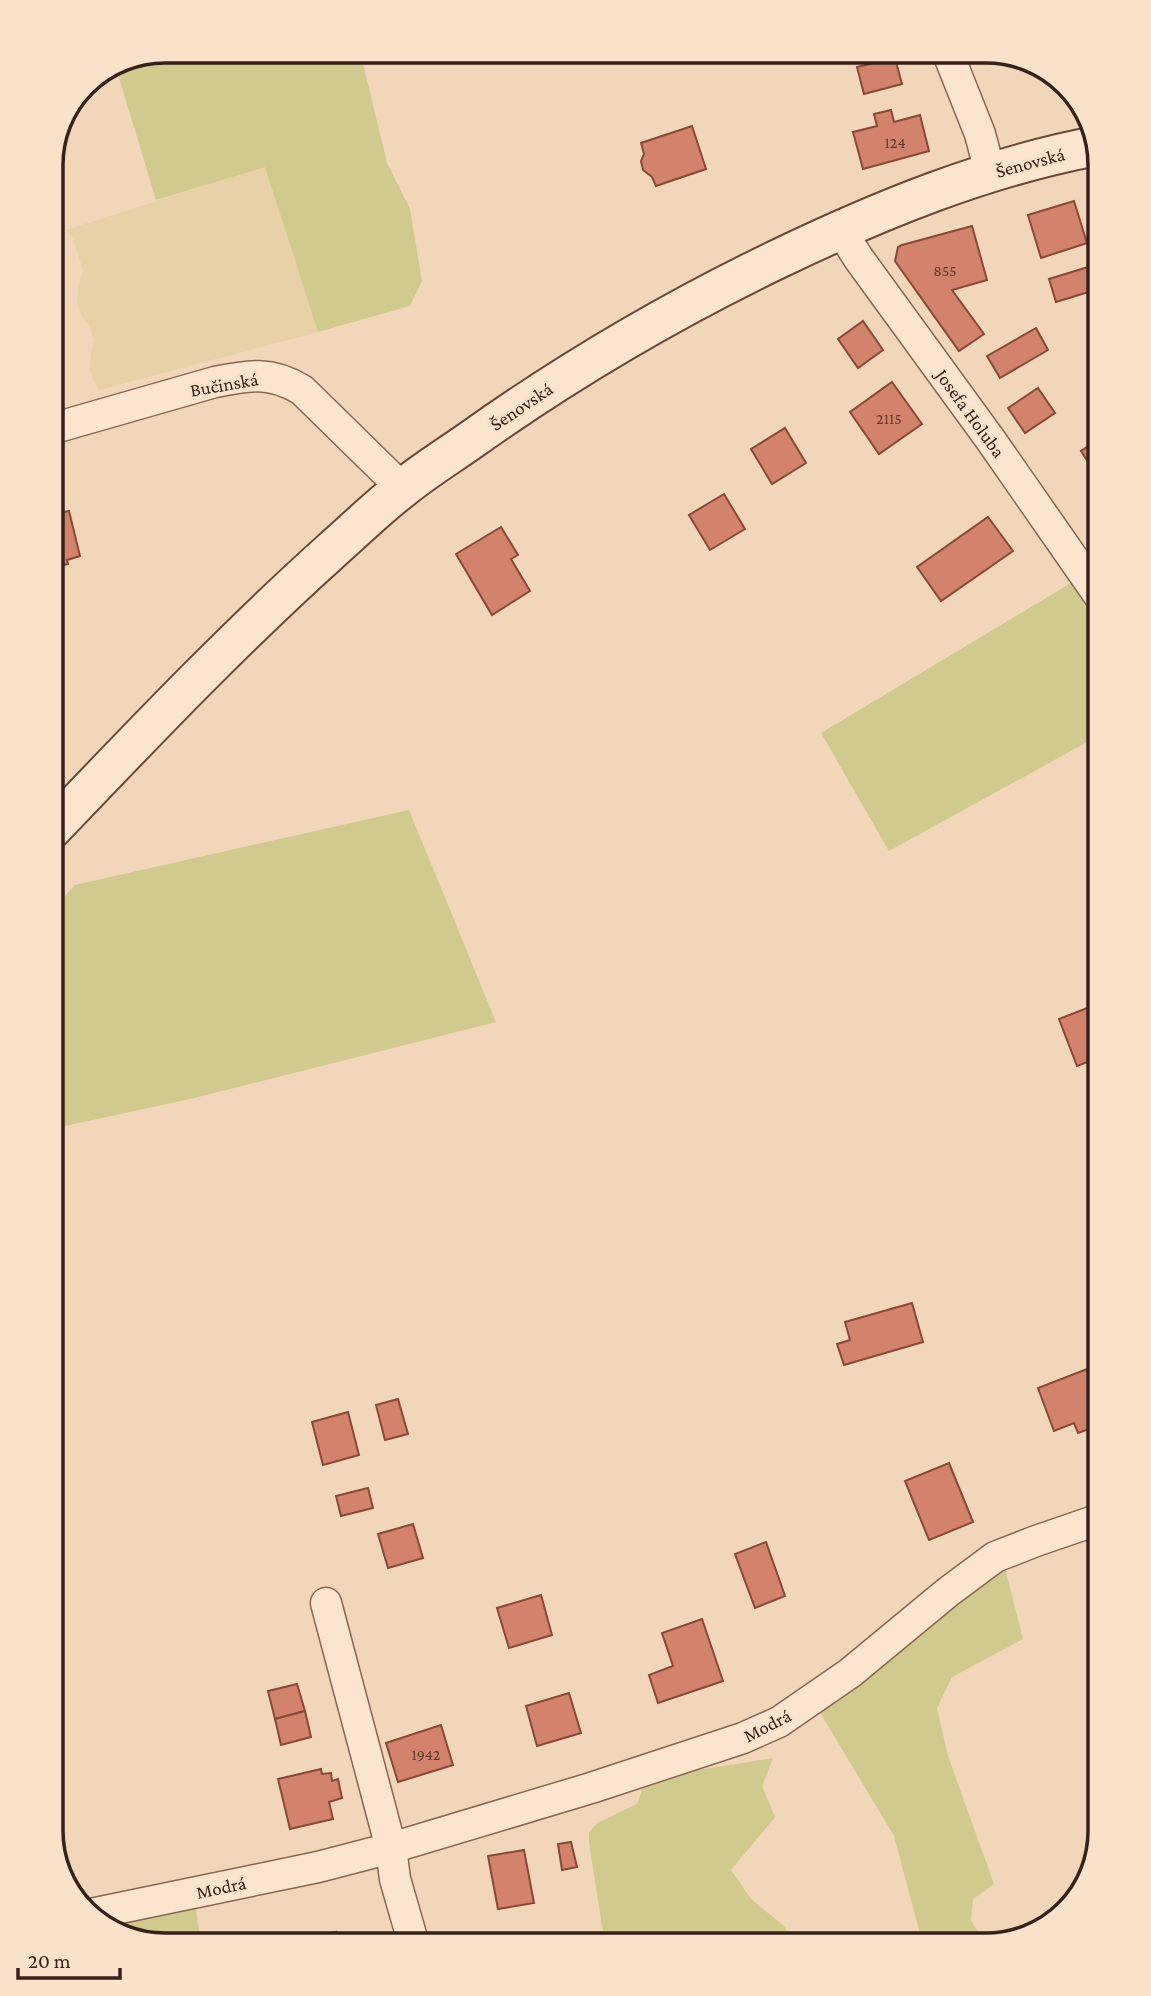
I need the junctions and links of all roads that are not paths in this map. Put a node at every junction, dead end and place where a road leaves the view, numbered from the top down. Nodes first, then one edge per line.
1 (952, 63) edge
2 (1086, 148) edge
3 (990, 172) junction
4 (840, 229) junction
5 (63, 426) edge
6 (402, 488) junction
7 (1088, 580) edge
8 (63, 817) edge
9 (1088, 1523) edge
10 (326, 1603) dead end
11 (391, 1848) junction
12 (103, 1912) edge
13 (411, 1933) edge

1 - 3 street
2 - 3 main road, Šenovská
3 - 4 main road, Šenovská
4 - 6 main road, Šenovská
4 - 7 street, Josefa Holuba
5 - 6 street, Bučinská
6 - 8 main road, Šenovská
9 - 11 street, Modrá
10 - 11 street
11 - 12 street, Modrá
11 - 13 street

